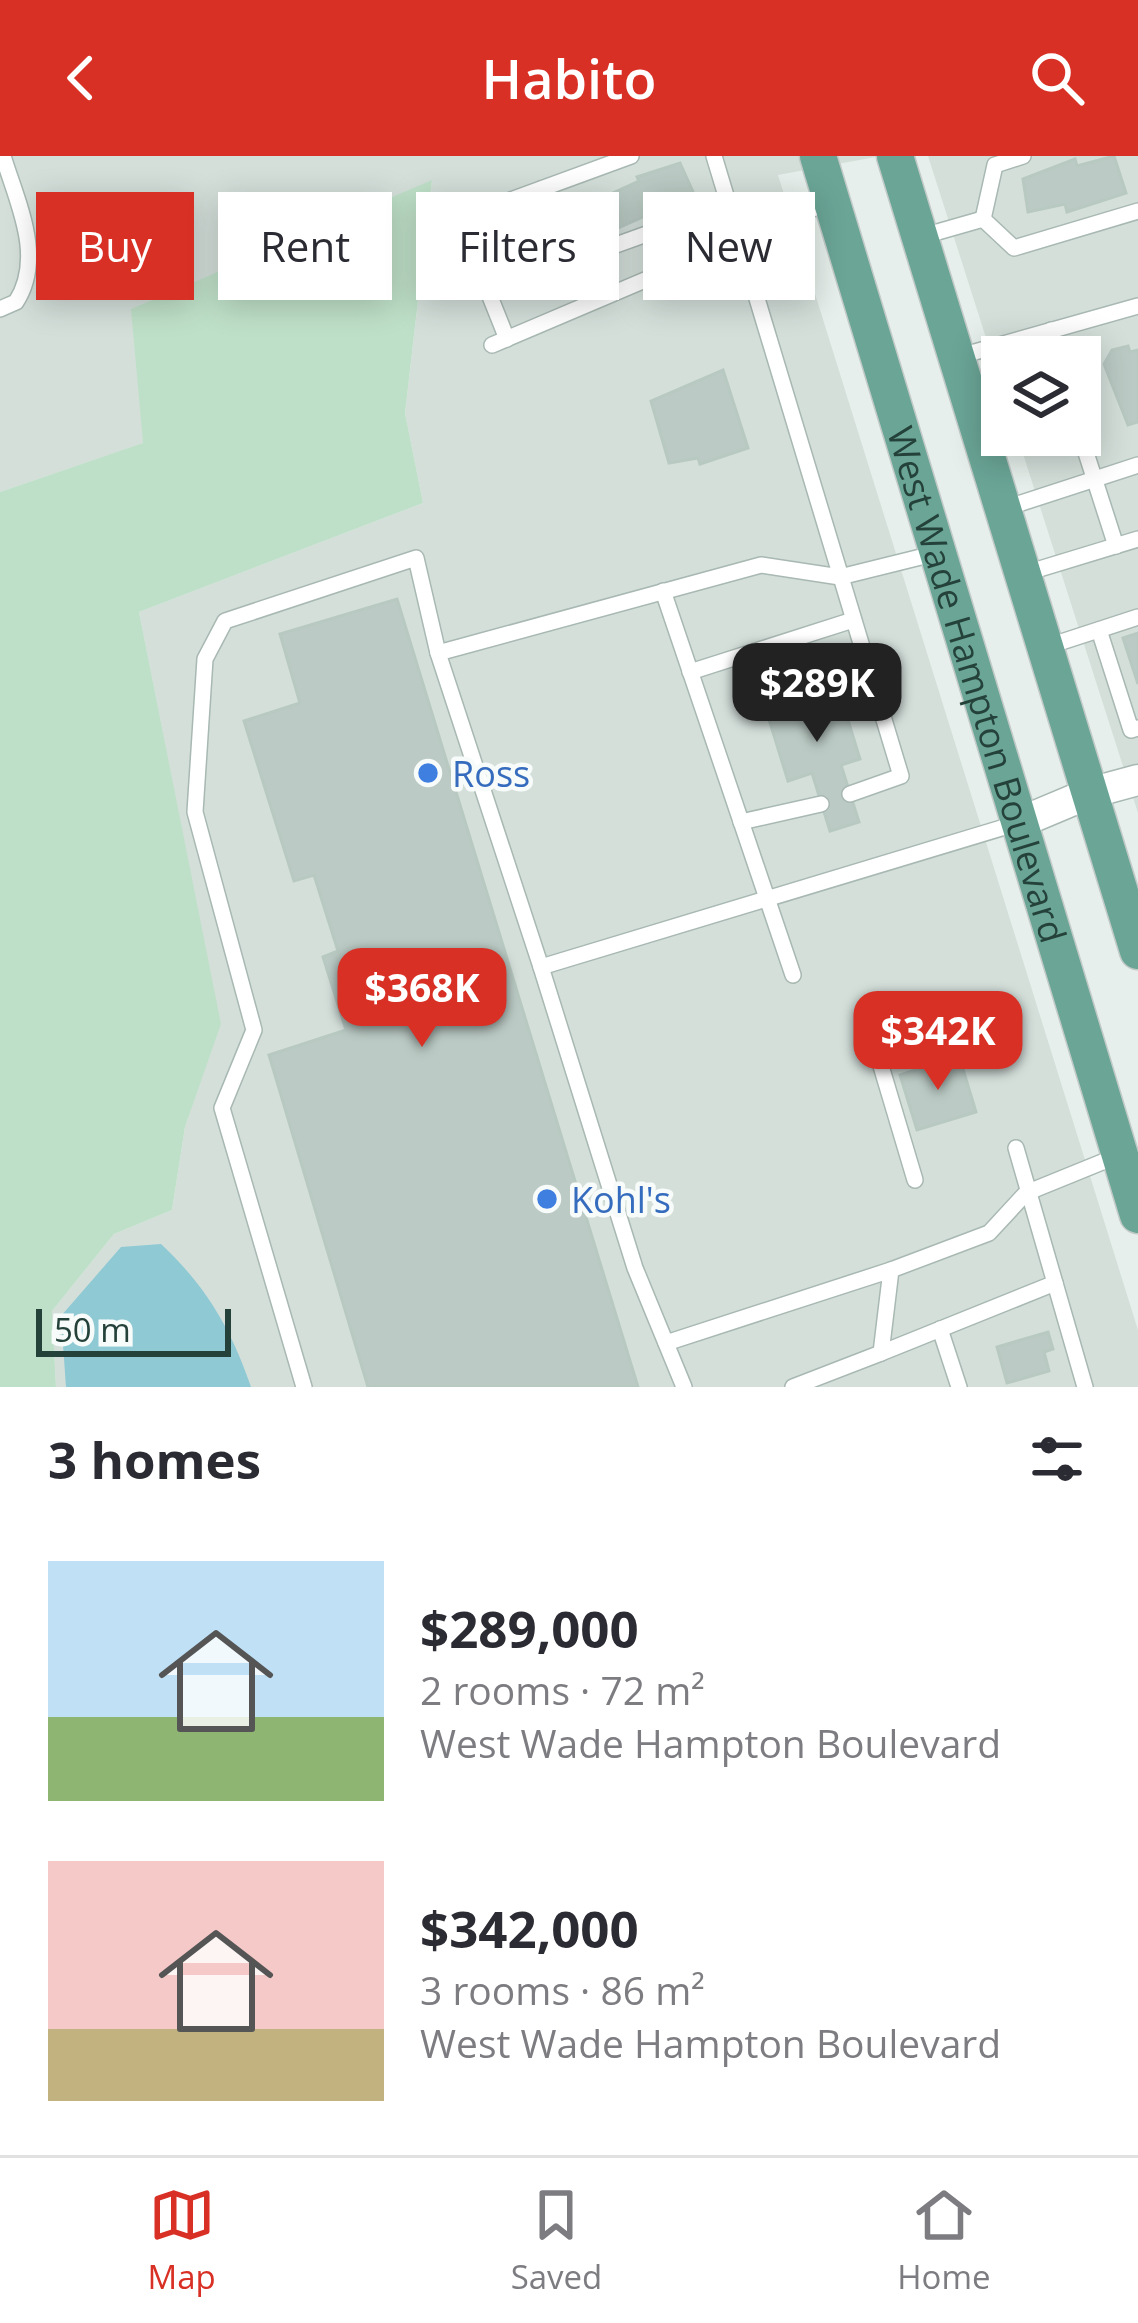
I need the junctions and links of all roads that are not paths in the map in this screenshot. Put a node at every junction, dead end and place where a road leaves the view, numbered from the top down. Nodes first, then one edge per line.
1 (3, 156) edge
2 (631, 156) edge
3 (714, 156) edge
4 (818, 156) edge
5 (895, 156) edge
6 (1023, 156) edge
7 (541, 189) junction
8 (723, 192) edge
9 (831, 201) junction
10 (815, 208) edge
11 (1138, 211) edge
12 (983, 219) junction
13 (643, 236) edge
14 (920, 237) junction
15 (643, 281) edge
16 (754, 300) edge
17 (1138, 305) edge
18 (0, 308) edge
19 (1051, 330) junction
20 (1053, 336) edge
21 (957, 357) junction
22 (1086, 456) edge
23 (1138, 465) edge
24 (1093, 479) junction
25 (1004, 509) junction
26 (1138, 538) edge
27 (1116, 546) junction
28 (937, 553) junction
29 (1023, 574) junction
30 (840, 577) junction
31 (663, 591) junction
32 (1138, 616) edge
33 (853, 620) junction
34 (1099, 630) junction
35 (1046, 647) junction
36 (438, 653) junction
37 (690, 672) junction
38 (1138, 728) edge
39 (1138, 780) edge
40 (1090, 793) junction
41 (850, 794) dead end
42 (821, 803) dead end
43 (742, 822) junction
44 (1021, 822) junction
45 (769, 900) junction
46 (1135, 929) edge
47 (542, 967) junction
48 (793, 976) dead end
49 (870, 1029) dead end
50 (1016, 1148) dead end
51 (1120, 1155) junction
52 (915, 1180) dead end
53 (1027, 1192) junction
54 (1138, 1215) edge
55 (891, 1270) junction
56 (1055, 1283) junction
57 (940, 1329) junction
58 (666, 1343) junction
59 (881, 1353) junction
60 (1086, 1386) edge
61 (304, 1387) edge
62 (684, 1387) edge
63 (793, 1387) edge
64 (959, 1387) edge

1 - 18 lane
2 - 7 lane
3 - 8 lane
4 - 9 main road, West Wade Hampton Boulevard
5 - 14 main road, West Wade Hampton Boulevard
6 - 12 lane
7 - 13 lane
7 - 15 lane
9 - 10 lane
9 - 28 main road, West Wade Hampton Boulevard
11 - 12 lane
12 - 14 lane
14 - 21 main road, West Wade Hampton Boulevard
16 - 30 lane
17 - 19 lane
19 - 20 lane
19 - 21 lane
21 - 25 main road, West Wade Hampton Boulevard
22 - 24 lane
23 - 24 lane
24 - 25 lane
24 - 27 lane
25 - 29 main road, West Wade Hampton Boulevard
26 - 27 lane
27 - 29 lane
28 - 30 lane
28 - 44 main road, West Wade Hampton Boulevard
29 - 35 main road, West Wade Hampton Boulevard
30 - 31 lane
30 - 33 lane
31 - 36 lane
31 - 37 lane
32 - 34 lane
33 - 37 lane
33 - 41 lane
34 - 35 lane
34 - 38 lane
35 - 40 main road, West Wade Hampton Boulevard
36 - 47 lane
36 - 61 lane
37 - 43 lane
39 - 40 street
40 - 44 street
40 - 46 main road, West Wade Hampton Boulevard
42 - 43 lane
43 - 45 lane
44 - 45 lane
44 - 51 main road, West Wade Hampton Boulevard
45 - 47 lane
45 - 48 lane
47 - 58 lane
49 - 52 lane
50 - 53 lane
51 - 53 lane
51 - 54 main road, West Wade Hampton Boulevard
53 - 55 lane
53 - 56 lane
55 - 58 lane
55 - 59 lane
56 - 57 lane
56 - 60 lane
57 - 59 lane
57 - 64 lane
58 - 62 lane
59 - 63 lane

